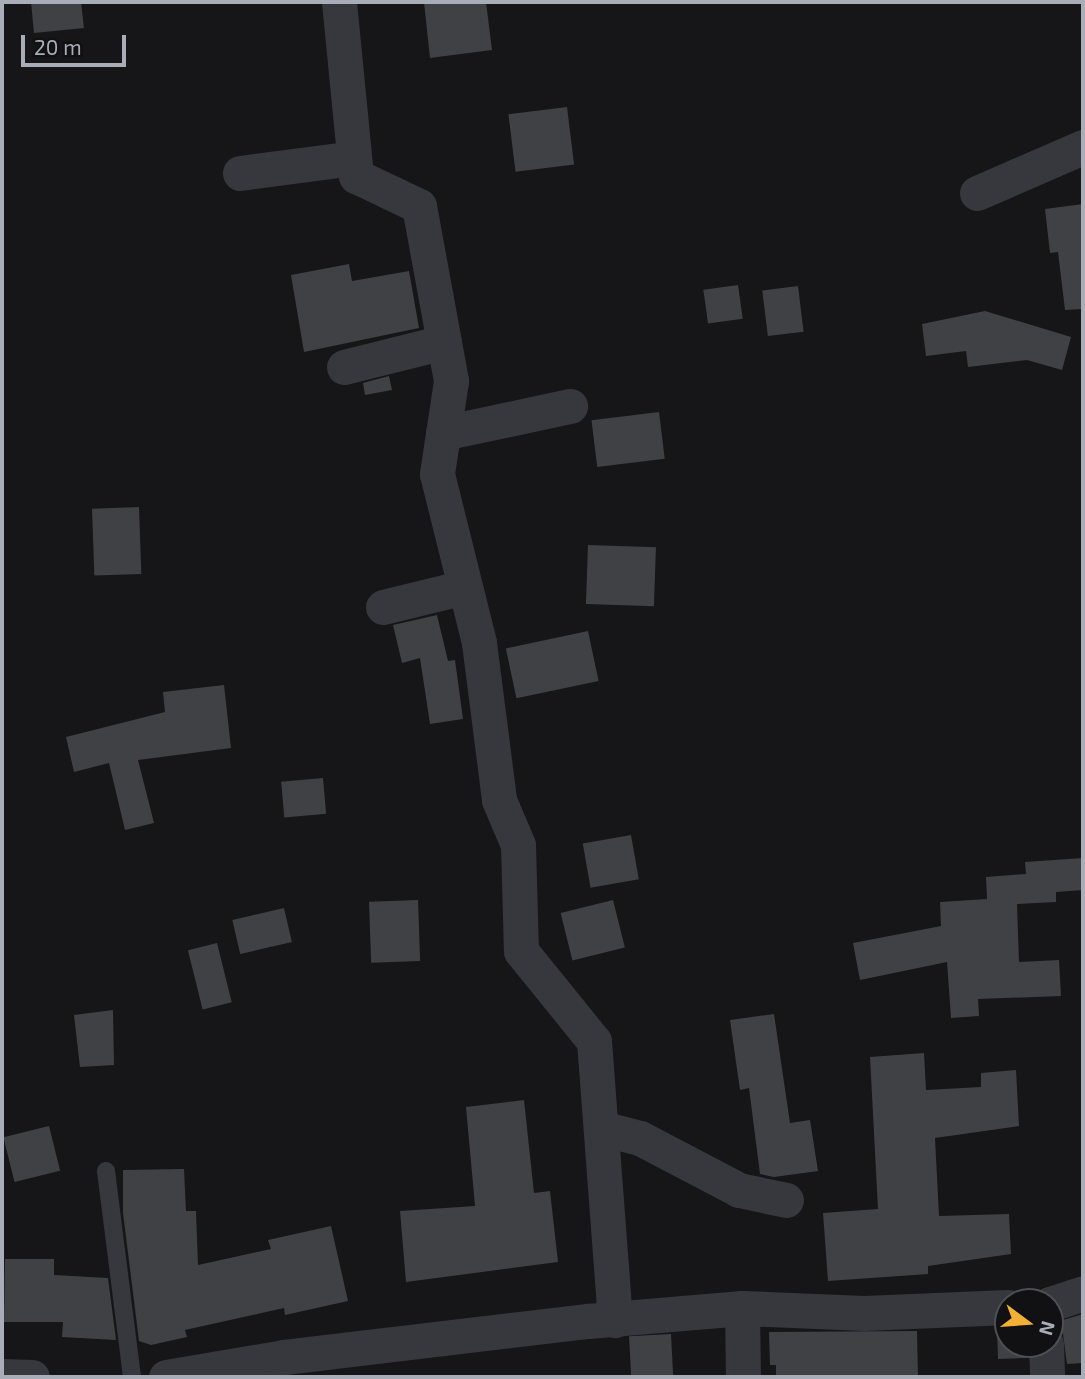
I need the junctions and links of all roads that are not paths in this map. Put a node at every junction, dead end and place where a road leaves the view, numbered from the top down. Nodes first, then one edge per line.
1 (339, 2) edge
2 (1083, 147) edge
3 (354, 158) junction
4 (240, 173) dead end
5 (976, 193) dead end
6 (444, 342) junction
7 (344, 367) dead end
8 (570, 406) dead end
9 (443, 433) junction
10 (465, 587) junction
11 (383, 607) dead end
12 (601, 1128) junction
13 (106, 1171) dead end
14 (786, 1200) dead end
15 (1083, 1293) edge
16 (1064, 1299) edge
17 (741, 1308) junction
18 (994, 1308) edge
19 (615, 1320) junction
20 (1046, 1358) edge
21 (308, 1366) edge
22 (2, 1376) edge
23 (32, 1377) edge
24 (132, 1377) edge
25 (166, 1377) edge
26 (743, 1377) edge
27 (1047, 1377) edge

1 - 3 street
2 - 5 street
3 - 4 street
3 - 6 street
6 - 7 street
6 - 9 street
8 - 9 street
9 - 10 street
10 - 11 street
10 - 12 street
12 - 14 street
12 - 19 street
13 - 24 lane
15 - 16 street
17 - 18 street
17 - 19 street
17 - 26 street
19 - 21 street
20 - 27 street
21 - 25 street
22 - 23 street

